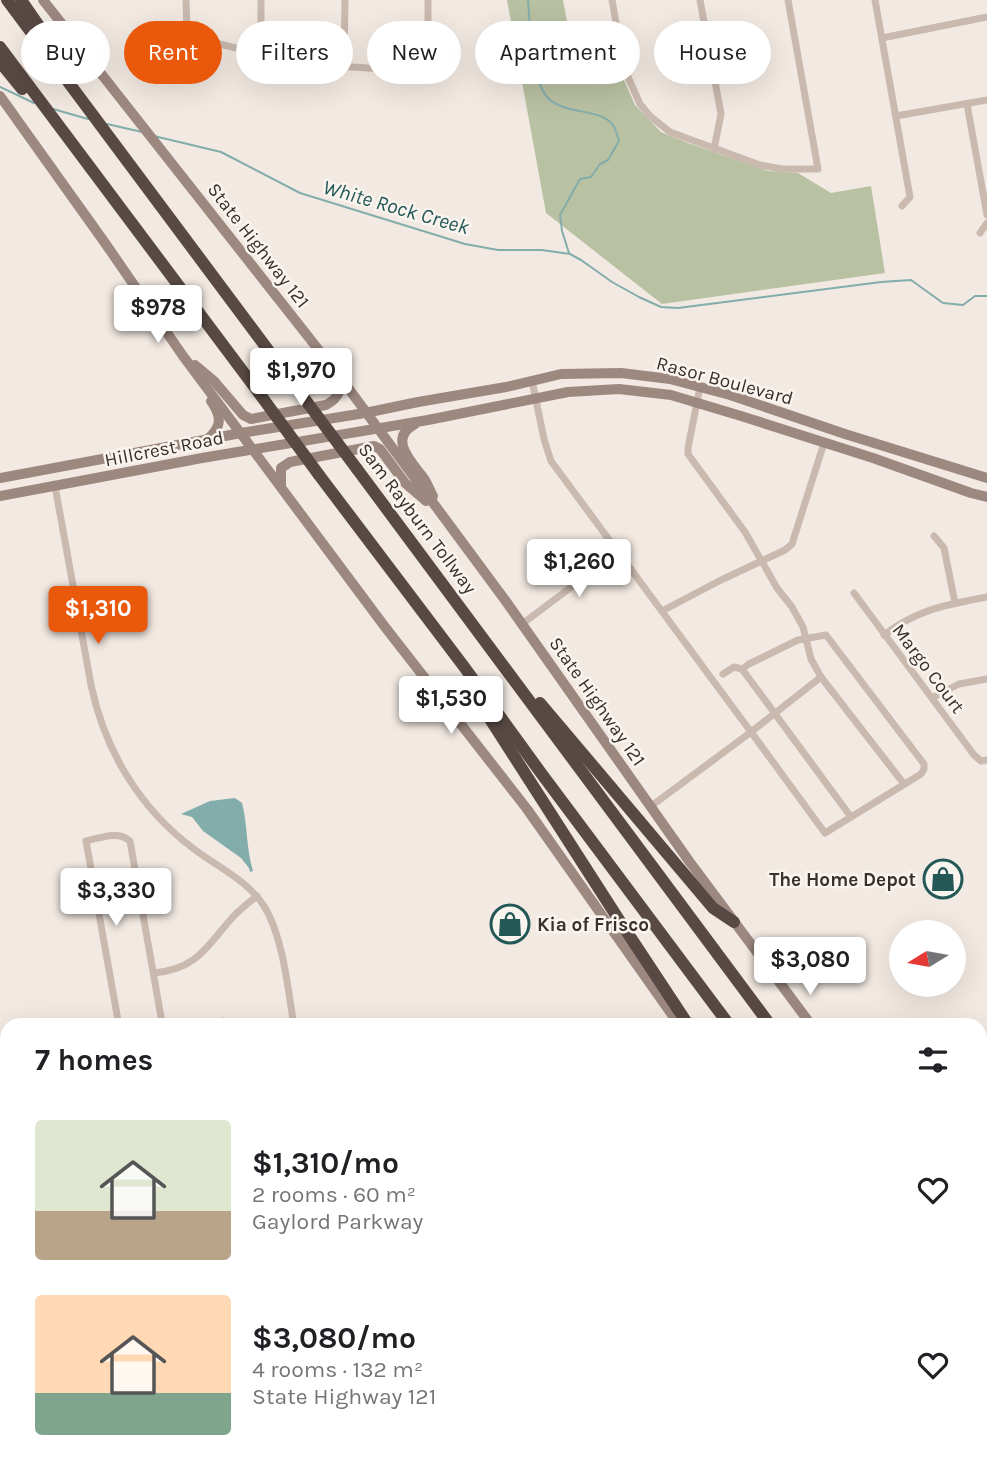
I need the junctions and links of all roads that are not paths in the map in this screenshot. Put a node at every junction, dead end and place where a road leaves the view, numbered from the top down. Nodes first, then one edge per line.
1 (7, 0) edge
2 (21, 0) edge
3 (43, 0) edge
4 (186, 0) edge
5 (261, 0) edge
6 (345, 0) edge
7 (428, 0) edge
8 (612, 0) edge
9 (700, 0) edge
10 (788, 0) edge
11 (875, 0) edge
12 (987, 17) edge
13 (26, 21) edge
14 (31, 21) edge
15 (261, 21) edge
16 (345, 21) edge
17 (881, 38) junction
18 (0, 47) edge
19 (236, 48) edge
20 (0, 62) edge
21 (353, 67) edge
22 (77, 84) edge
23 (0, 96) edge
24 (987, 100) edge
25 (967, 104) junction
26 (896, 116) junction
27 (714, 149) junction
28 (81, 154) junction
29 (902, 206) dead end
30 (987, 215) edge
31 (987, 223) edge
32 (981, 233) dead end
33 (183, 356) junction
34 (340, 377) junction
35 (532, 381) junction
36 (700, 387) junction
37 (536, 398) junction
38 (696, 403) junction
39 (365, 413) junction
40 (425, 421) junction
41 (377, 428) junction
42 (241, 433) junction
43 (208, 439) junction
44 (824, 443) junction
45 (252, 449) junction
46 (52, 469) junction
47 (0, 478) edge
48 (987, 478) edge
49 (55, 486) junction
50 (282, 489) junction
51 (0, 496) edge
52 (987, 497) edge
53 (440, 512) junction
54 (934, 536) dead end
55 (618, 552) junction
56 (761, 561) junction
57 (854, 593) dead end
58 (987, 597) edge
59 (955, 603) junction
60 (663, 611) junction
61 (522, 624) junction
62 (884, 635) junction
63 (807, 639) junction
64 (466, 668) junction
65 (743, 669) junction
66 (507, 671) junction
67 (723, 674) dead end
68 (821, 677) junction
69 (987, 679) edge
70 (932, 698) junction
71 (775, 714) junction
72 (751, 732) junction
73 (984, 761) edge
74 (904, 784) junction
75 (650, 807) junction
76 (851, 817) junction
77 (257, 896) junction
78 (734, 922) junction
79 (154, 973) junction
80 (118, 1018) edge
81 (160, 1018) edge
82 (293, 1018) edge
83 (674, 1018) edge
84 (684, 1018) edge
85 (724, 1018) edge
86 (765, 1018) edge
87 (806, 1018) edge

1 - 13 highway
2 - 14 highway
3 - 34 main road, State Highway 121
4 - 19 street
5 - 15 street
6 - 16 street
7 - 21 street
8 - 27 street
9 - 27 street
10 - 27 street
11 - 17 street
12 - 17 street
17 - 26 street
18 - 28 highway
20 - 28 highway
22 - 66 highway, Sam Rayburn Tollway, bridge
23 - 33 main road
24 - 25 street
25 - 26 street
25 - 30 street
26 - 29 street
28 - 64 highway, bridge
31 - 32 street
33 - 34 main road
33 - 42 main road
33 - 43 main road
34 - 39 main road, State Highway 121
35 - 36 main road, Rasor Boulevard
35 - 37 street
35 - 39 main road, Rasor Boulevard
36 - 38 street
36 - 48 main road, Rasor Boulevard
37 - 38 main road, Rasor Boulevard
37 - 40 main road, Rasor Boulevard
37 - 55 street
38 - 44 main road, Rasor Boulevard
38 - 56 street
39 - 41 main road, State Highway 121
39 - 42 main road, Hillcrest Road
40 - 41 main road, Rasor Boulevard
40 - 53 main road
41 - 45 main road, Hillcrest Road
41 - 53 main road, State Highway 121
42 - 43 main road, Hillcrest Road
42 - 45 main road
43 - 46 main road, Hillcrest Road
44 - 52 main road, Rasor Boulevard
44 - 56 street
45 - 49 main road, Hillcrest Road
45 - 50 main road
46 - 47 main road, Hillcrest Road
46 - 49 main road
49 - 51 main road, Hillcrest Road
49 - 77 street
50 - 53 main road
50 - 83 main road
53 - 61 main road, State Highway 121
54 - 59 street
55 - 60 street
55 - 61 street
56 - 60 street
56 - 63 street
57 - 62 street, Margo Court
58 - 59 street
59 - 62 street
60 - 72 street
61 - 75 main road, State Highway 121
62 - 70 street, Margo Court
63 - 65 street
63 - 68 street
63 - 74 street
64 - 84 highway
64 - 85 highway
65 - 67 street
65 - 71 street
66 - 78 highway
66 - 86 highway, Sam Rayburn Tollway
68 - 71 street
68 - 74 street
69 - 70 street
70 - 73 street, Margo Court
71 - 72 street
71 - 76 street
72 - 75 street
72 - 76 street
74 - 76 street
75 - 78 main road, State Highway 121
77 - 79 street
77 - 82 street
78 - 87 main road, State Highway 121
79 - 80 street
79 - 81 street

